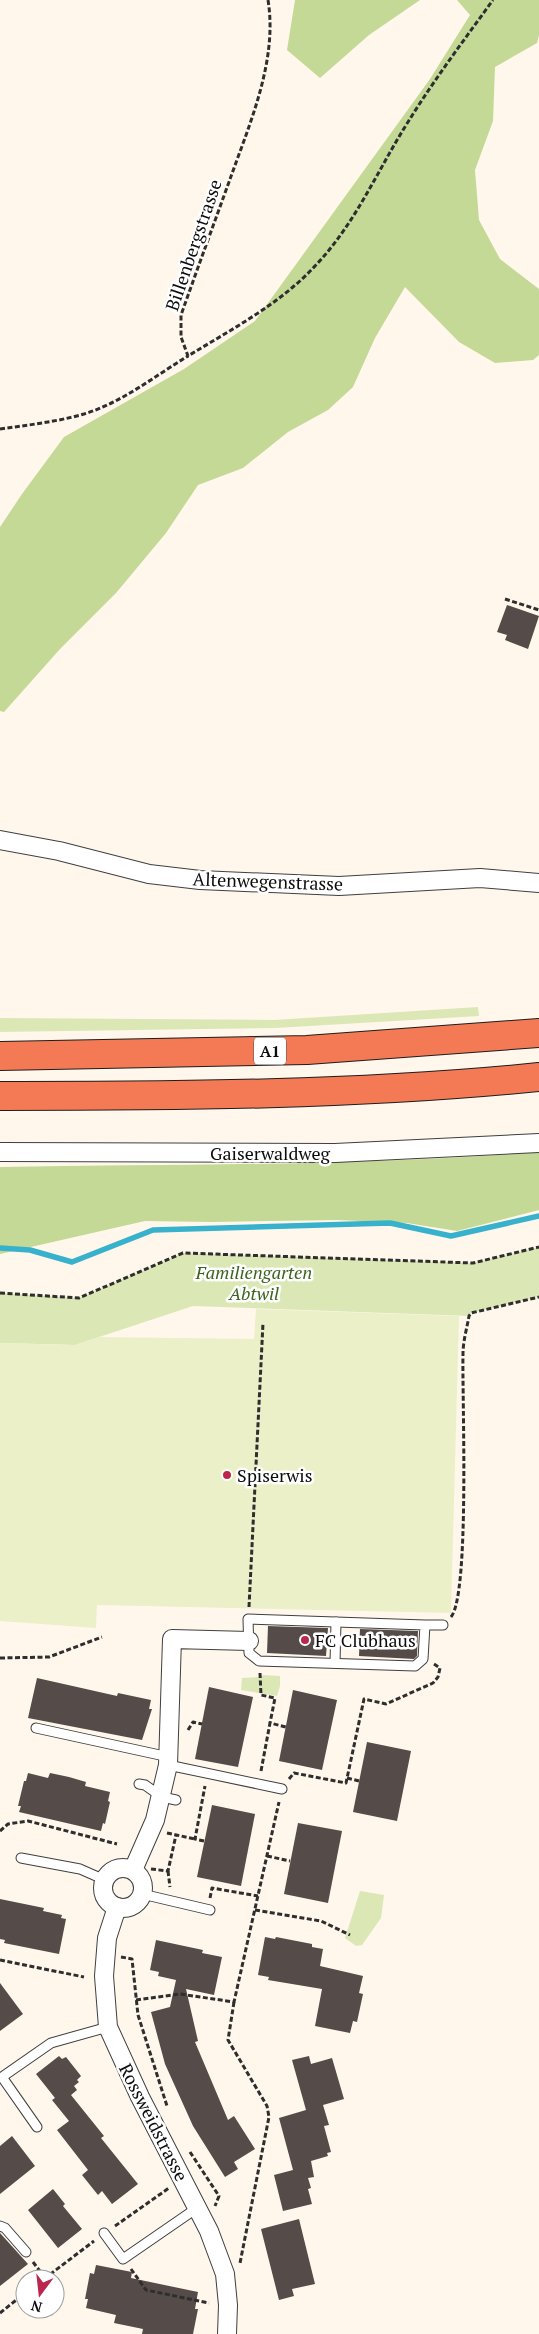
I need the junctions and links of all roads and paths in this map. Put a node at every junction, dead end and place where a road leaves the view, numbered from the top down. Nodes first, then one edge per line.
1 (268, 0) edge
2 (492, 0) edge
3 (188, 356) junction
4 (0, 429) edge
5 (505, 599) dead end
6 (539, 610) edge
7 (0, 840) edge
8 (539, 883) edge
9 (539, 1033) edge
10 (0, 1056) edge
11 (539, 1077) edge
12 (0, 1096) edge
13 (539, 1143) edge
14 (0, 1152) edge
15 (539, 1248) edge
16 (0, 1292) edge
17 (539, 1297) edge
18 (263, 1323) dead end
19 (248, 1619) junction
20 (336, 1622) junction
21 (425, 1625) junction
22 (443, 1625) joint
23 (102, 1637) dead end
24 (249, 1641) junction
25 (0, 1658) edge
26 (335, 1663) junction
27 (261, 1677) dead end
28 (433, 1683) dead end
29 (270, 1723) junction
30 (286, 1726) dead end
31 (36, 1728) dead end
32 (168, 1761) junction
33 (208, 1773) junction
34 (347, 1778) junction
35 (359, 1781) dead end
36 (138, 1784) dead end
37 (259, 1784) junction
38 (282, 1789) junction
39 (169, 1799) junction
40 (152, 1829) junction
41 (0, 1831) edge
42 (176, 1835) junction
43 (195, 1839) junction
44 (204, 1842) dead end
45 (117, 1844) dead end
46 (267, 1856) junction
47 (21, 1858) dead end
48 (290, 1861) dead end
49 (134, 1868) junction
50 (105, 1880) junction
51 (142, 1894) junction
52 (258, 1896) junction
53 (210, 1899) dead end
54 (116, 1907) junction
55 (210, 1910) dead end
56 (254, 1910) junction
57 (350, 1935) dead end
58 (106, 1955) junction
59 (0, 1960) edge
60 (84, 1976) dead end
61 (136, 2000) junction
62 (234, 2002) junction
63 (108, 2027) junction
64 (168, 2108) dead end
65 (37, 2127) dead end
66 (188, 2148) dead end
67 (183, 2179) junction
68 (198, 2210) junction
69 (0, 2226) edge
70 (104, 2234) junction
71 (26, 2252) dead end
72 (123, 2259) junction
73 (33, 2261) dead end
74 (38, 2269) edge
75 (58, 2269) edge
76 (226, 2285) junction
77 (15, 2301) edge
78 (209, 2303) dead end
79 (0, 2313) edge
80 (228, 2334) edge

1 - 3 path, Billenbergstrasse
2 - 3 path
3 - 4 path
5 - 6 path
7 - 8 street, Altenwegenstrasse
9 - 10 highway, A1
11 - 12 highway
13 - 14 street, Gaiserwaldweg
15 - 16 path
17 - 22 path
18 - 19 path
19 - 20 lane
19 - 24 lane
20 - 21 lane
20 - 26 lane
21 - 22 lane
21 - 26 lane
23 - 25 path
24 - 26 lane
24 - 32 street
27 - 29 path
28 - 34 path
29 - 30 path
29 - 37 path
31 - 32 lane
32 - 33 lane
32 - 39 street
33 - 37 lane
33 - 43 path
34 - 35 path
34 - 38 path
36 - 39 lane
37 - 38 lane
38 - 46 path
39 - 40 street
40 - 42 path
40 - 49 street
41 - 45 path
42 - 43 path
42 - 49 path
43 - 44 path
46 - 48 path
46 - 52 path
47 - 50 lane
49 - 50 street
49 - 51 street
50 - 54 street
51 - 54 street
51 - 55 lane
52 - 53 path
52 - 56 path
54 - 58 street, Rossweidstrasse
56 - 57 path
56 - 62 path
58 - 61 path
58 - 63 street, Rossweidstrasse
59 - 60 path
61 - 62 path
61 - 64 path
62 - 76 path
63 - 65 lane
63 - 67 street, Rossweidstrasse
66 - 68 path
67 - 68 street, Rossweidstrasse
67 - 70 path
68 - 72 lane
68 - 76 street, Rossweidstrasse
69 - 71 lane
70 - 72 lane
70 - 75 path
72 - 78 path
73 - 74 path
76 - 80 street, Rossweidstrasse
77 - 79 path

